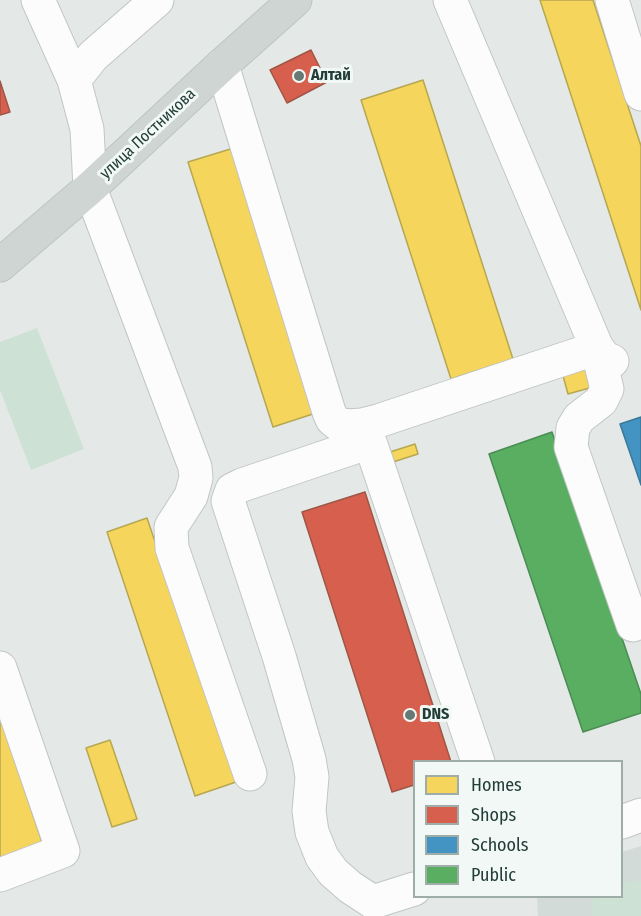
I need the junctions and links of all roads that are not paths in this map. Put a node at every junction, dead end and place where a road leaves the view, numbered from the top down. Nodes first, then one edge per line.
1 (38, 0) edge
2 (157, 0) edge
3 (295, 0) edge
4 (450, 0) edge
5 (612, 0) edge
6 (222, 65) junction
7 (74, 80) junction
8 (641, 94) edge
9 (90, 188) junction
10 (0, 265) edge
11 (604, 355) junction
12 (366, 433) junction
13 (637, 636) edge
14 (0, 668) edge
15 (477, 760) edge
16 (250, 774) dead end
17 (641, 815) edge
18 (623, 821) edge
19 (0, 875) edge
20 (413, 889) edge
21 (372, 909) edge

1 - 7 street
2 - 7 street
3 - 6 main road, улица Постникова
4 - 11 street
5 - 8 street
6 - 9 main road, улица Постникова
6 - 12 street
7 - 9 street
9 - 10 main road, улица Постникова
9 - 16 street
11 - 12 street
11 - 13 street
12 - 15 street
12 - 21 street
14 - 19 street
17 - 18 street
20 - 21 street

